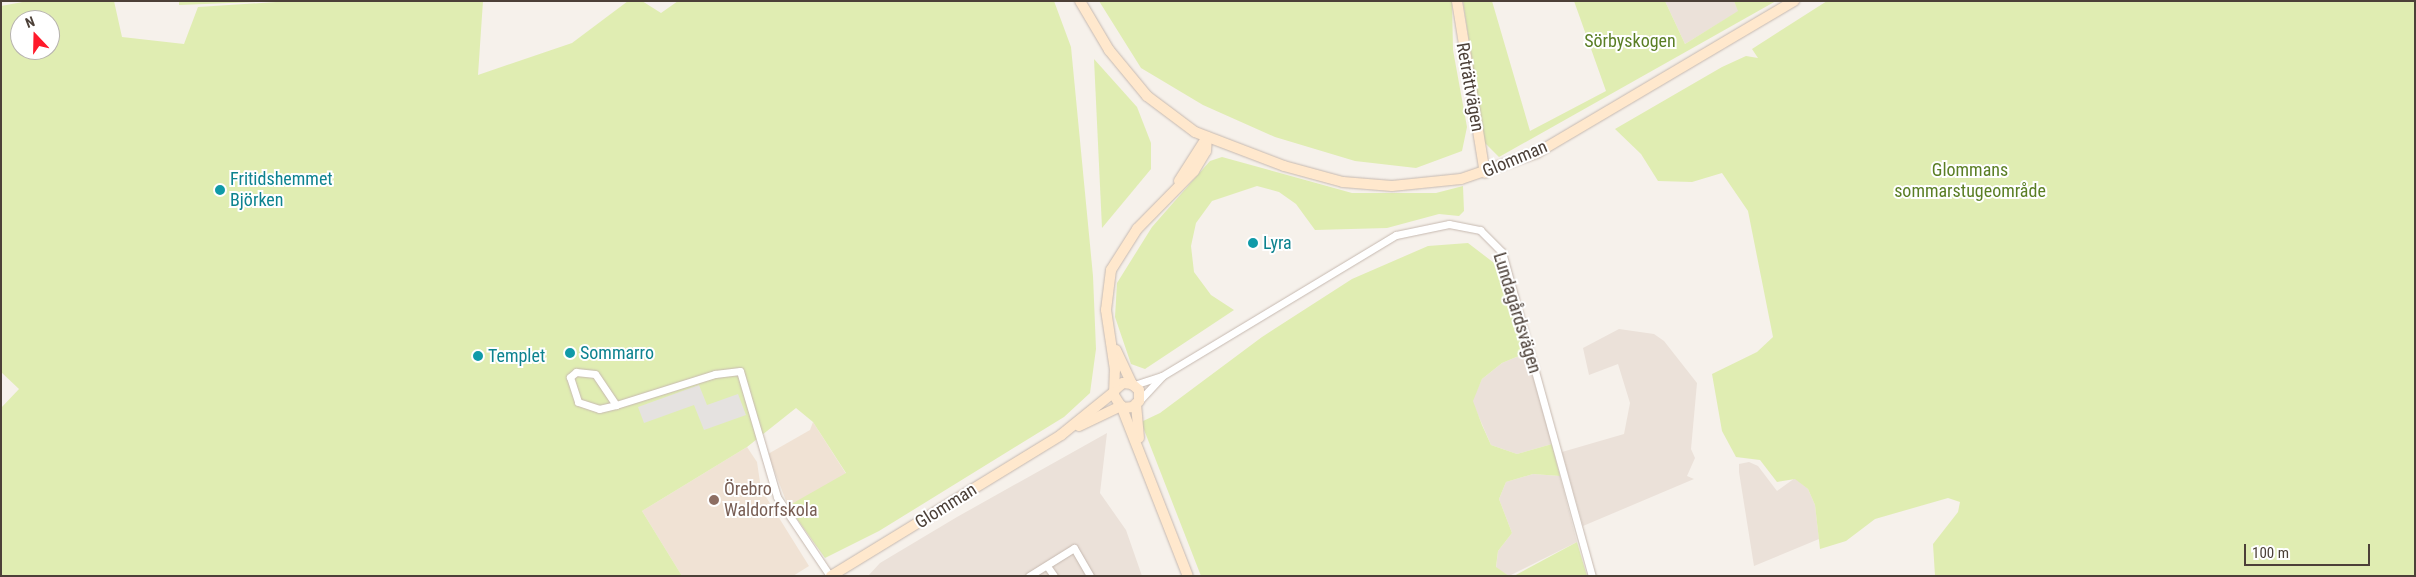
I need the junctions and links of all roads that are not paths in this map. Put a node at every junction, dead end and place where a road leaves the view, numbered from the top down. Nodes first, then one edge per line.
1 (1080, 1) edge
2 (1457, 1) edge
3 (1794, 1) edge
4 (1208, 137) junction
5 (1485, 173) junction
6 (1112, 342) junction
7 (1162, 376) junction
8 (1133, 384) junction
9 (1115, 390) junction
10 (1138, 402) junction
11 (616, 405) junction
12 (1121, 407) junction
13 (1061, 435) junction
14 (1139, 444) junction
15 (1047, 566) junction
16 (831, 576) edge
17 (1029, 576) edge
18 (1054, 576) edge
19 (1090, 576) edge
20 (1188, 576) edge
21 (1592, 576) edge

1 - 4 street, Glomman
2 - 5 street, Reträttvägen
3 - 5 street, Glomman
4 - 5 street, Glomman
4 - 6 street
6 - 8 street
6 - 9 street
7 - 8 street, Lundagårdsvägen
7 - 10 street, Lundagårdsvägen
7 - 21 street, Lundagårdsvägen
8 - 9 street
8 - 10 street
9 - 12 street
9 - 13 street, Glomman
10 - 12 street, Glomman
10 - 14 street
11 - 11 street
11 - 16 street
12 - 13 street, Glomman
12 - 14 street
13 - 16 street, Glomman
14 - 20 street
15 - 17 street
15 - 18 street
15 - 19 street

